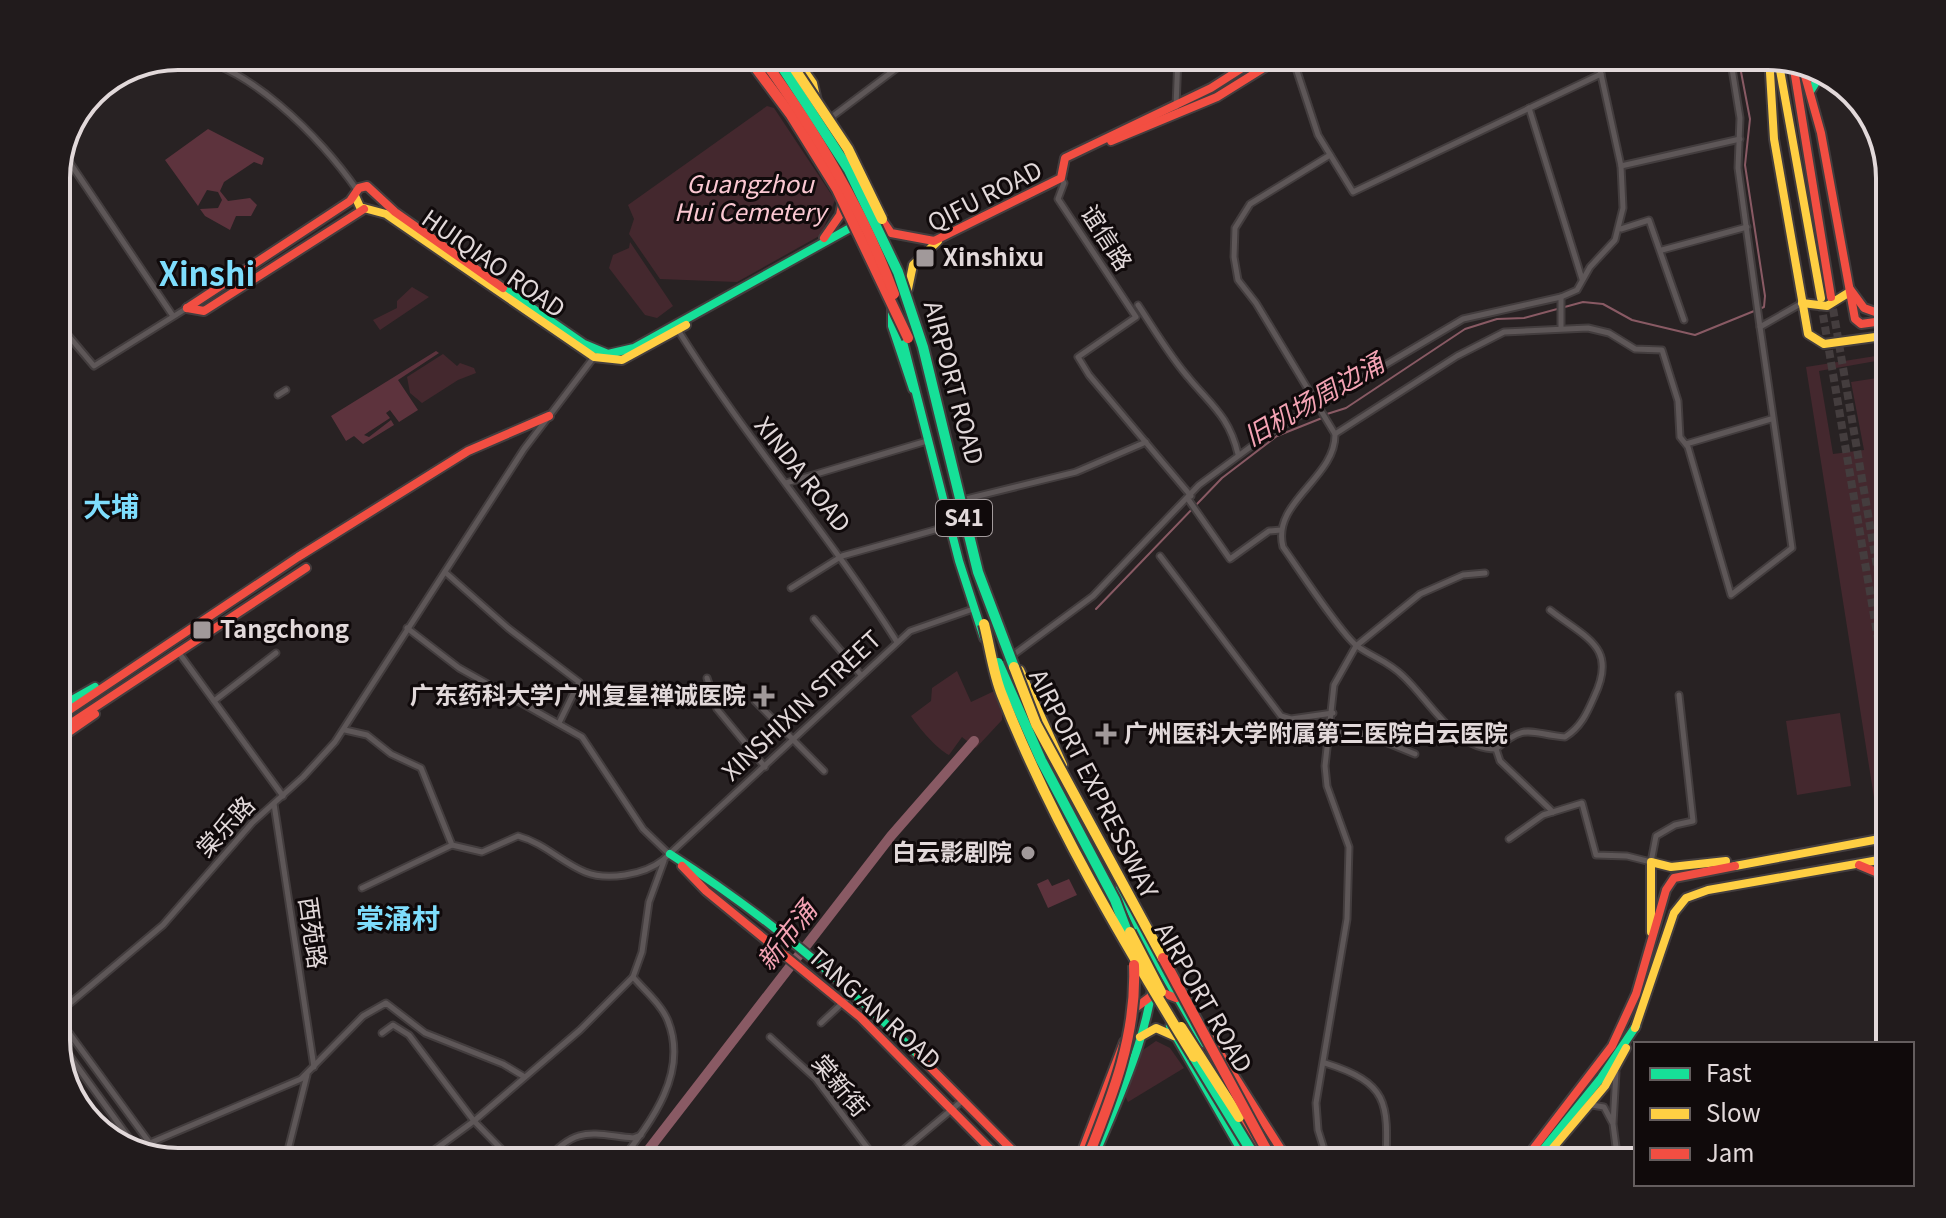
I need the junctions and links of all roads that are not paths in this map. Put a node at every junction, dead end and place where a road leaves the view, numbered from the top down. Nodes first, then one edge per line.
1 (220, 70) edge
2 (752, 70) edge
3 (758, 70) edge
4 (769, 70) edge
5 (769, 70) edge
6 (785, 70) edge
7 (787, 70) edge
8 (795, 70) edge
9 (804, 70) edge
10 (894, 70) edge
11 (1178, 70) edge
12 (1240, 70) edge
13 (1262, 70) edge
14 (1297, 70) edge
15 (1600, 70) edge
16 (1732, 70) edge
17 (1770, 70) edge
18 (1780, 71) edge
19 (1601, 74) junction
20 (1794, 74) edge
21 (1805, 77) edge
22 (1228, 78) junction
23 (1815, 81) edge
24 (1235, 88) junction
25 (1810, 95) junction
26 (791, 102) junction
27 (1529, 108) junction
28 (1177, 109) junction
29 (817, 110) junction
30 (825, 122) junction
31 (1740, 139) junction
32 (1330, 155) junction
33 (71, 165) edge
34 (1621, 166) junction
35 (1062, 178) junction
36 (844, 188) junction
37 (356, 193) junction
38 (377, 194) junction
39 (873, 207) junction
40 (367, 208) junction
41 (879, 219) junction
42 (862, 224) junction
43 (1747, 227) junction
44 (1620, 230) junction
45 (821, 241) junction
46 (1662, 250) junction
47 (1582, 280) junction
48 (1847, 287) junction
49 (908, 289) junction
50 (1561, 297) junction
51 (1802, 303) junction
52 (909, 304) junction
53 (1138, 305) dead end
54 (187, 308) junction
55 (1876, 314) edge
56 (173, 316) junction
57 (689, 320) junction
58 (1684, 320) dead end
59 (1876, 321) edge
60 (1873, 322) junction
61 (1561, 327) junction
62 (1760, 327) junction
63 (678, 330) junction
64 (70, 338) edge
65 (908, 338) junction
66 (1875, 338) joint
67 (596, 354) junction
68 (286, 390) dead end
69 (278, 395) dead end
70 (1320, 406) junction
71 (549, 416) junction
72 (1771, 419) junction
73 (1335, 434) junction
74 (930, 440) junction
75 (1146, 442) junction
76 (1686, 444) junction
77 (1238, 454) junction
78 (786, 483) junction
79 (1190, 499) junction
80 (962, 500) junction
81 (950, 526) junction
82 (1281, 530) junction
83 (842, 556) junction
84 (1160, 556) dead end
85 (298, 557) junction
86 (306, 568) joint
87 (445, 572) junction
88 (1485, 573) dead end
89 (791, 588) dead end
90 (973, 609) junction
91 (1550, 610) dead end
92 (814, 619) dead end
93 (984, 624) junction
94 (407, 628) junction
95 (897, 642) junction
96 (1356, 646) junction
97 (179, 653) junction
98 (276, 653) dead end
99 (1013, 655) junction
100 (861, 675) junction
101 (707, 678) dead end
102 (126, 690) junction
103 (1679, 695) dead end
104 (214, 701) junction
105 (755, 701) dead end
106 (1016, 709) junction
107 (70, 711) edge
108 (70, 712) edge
109 (1333, 713) junction
110 (559, 723) junction
111 (344, 730) junction
112 (70, 731) edge
113 (1330, 732) junction
114 (795, 739) junction
115 (1496, 749) junction
116 (1415, 754) dead end
117 (765, 767) junction
118 (824, 771) dead end
119 (283, 796) junction
120 (274, 803) junction
121 (1553, 812) junction
122 (1509, 839) dead end
123 (1876, 839) edge
124 (452, 845) junction
125 (670, 854) junction
126 (1876, 860) edge
127 (1651, 862) junction
128 (1739, 863) junction
129 (1842, 866) junction
130 (1876, 872) edge
131 (1745, 883) junction
132 (362, 888) dead end
133 (1145, 941) junction
134 (1651, 941) junction
135 (1130, 948) junction
136 (1155, 959) junction
137 (1171, 975) junction
138 (633, 977) junction
139 (853, 993) junction
140 (1152, 993) junction
141 (1177, 1000) junction
142 (844, 1002) junction
143 (70, 1003) edge
144 (1134, 1009) junction
145 (1188, 1018) junction
146 (821, 1023) dead end
147 (1636, 1026) junction
148 (1170, 1027) junction
149 (382, 1033) dead end
150 (70, 1034) edge
151 (770, 1037) dead end
152 (1139, 1037) junction
153 (1176, 1039) junction
154 (1625, 1048) junction
155 (72, 1059) edge
156 (1213, 1059) junction
157 (1325, 1063) junction
158 (314, 1068) junction
159 (1193, 1069) junction
160 (307, 1075) junction
161 (523, 1076) junction
162 (963, 1100) junction
163 (1587, 1106) junction
164 (952, 1110) junction
165 (474, 1121) junction
166 (1613, 1124) junction
167 (642, 1134) junction
168 (127, 1135) edge
169 (150, 1143) joint
170 (289, 1148) edge
171 (437, 1148) edge
172 (500, 1148) edge
173 (559, 1148) edge
174 (631, 1148) edge
175 (868, 1148) edge
176 (906, 1148) edge
177 (989, 1148) edge
178 (1010, 1148) edge
179 (1083, 1148) edge
180 (1094, 1148) edge
181 (1095, 1148) edge
182 (1240, 1148) edge
183 (1249, 1148) edge
184 (1258, 1148) edge
185 (1267, 1148) edge
186 (1267, 1148) edge
187 (1280, 1148) edge
188 (1324, 1148) edge
189 (1387, 1148) edge
190 (1534, 1148) edge
191 (1543, 1148) edge
192 (1552, 1148) edge
193 (1616, 1148) edge

1 - 37 street
2 - 26 main road
3 - 65 main road, bridge
4 - 26 main road, AIRPORT ROAD
5 - 65 main road, AIRPORT EXPRESSWAY / S41, bridge
6 - 52 main road, AIRPORT EXPRESSWAY / S41, bridge
7 - 29 main road, AIRPORT ROAD
8 - 52 main road, bridge
9 - 29 main road
10 - 30 street
11 - 28 street
12 - 22 main road, QIFU ROAD
13 - 24 main road, QIFU ROAD
14 - 32 street
15 - 19 street
16 - 31 street
17 - 51 main road
18 - 20 main road
19 - 27 street
19 - 34 street
21 - 25 main road
22 - 24 main road
22 - 28 main road, QIFU ROAD
23 - 25 main road
24 - 28 main road, QIFU ROAD
25 - 48 main road
26 - 36 main road, AIRPORT ROAD
27 - 32 street
27 - 47 street
28 - 35 main road, QIFU ROAD
29 - 30 main road, AIRPORT ROAD
30 - 39 main road, AIRPORT ROAD
31 - 34 street
31 - 43 street
32 - 70 street
33 - 56 street
34 - 44 street
35 - 39 main road, QIFU ROAD
35 - 49 main road, QIFU ROAD
35 - 75 street, 谊信路
36 - 42 main road, AIRPORT ROAD
36 - 45 main road
37 - 38 main road
37 - 40 main road
37 - 54 main road
38 - 40 main road
38 - 67 main road, HUIQIAO ROAD
39 - 41 main road, AIRPORT ROAD
40 - 54 main road
40 - 67 main road, HUIQIAO ROAD
41 - 42 main road
41 - 49 main road, AIRPORT ROAD
42 - 45 main road
42 - 57 main road
42 - 74 main road, AIRPORT ROAD
43 - 46 street
43 - 62 street
44 - 46 street
44 - 47 street
45 - 57 main road
46 - 58 street
47 - 50 street
48 - 51 main road
48 - 55 main road
48 - 60 main road
49 - 80 main road, AIRPORT ROAD
50 - 61 street
50 - 70 street
51 - 62 street
51 - 66 main road
52 - 137 main road, AIRPORT EXPRESSWAY / S41, bridge
53 - 77 street
54 - 56 street
56 - 64 street
57 - 63 main road
57 - 67 main road
59 - 60 main road
60 - 66 main road
61 - 73 street
61 - 76 street
62 - 72 street
63 - 67 main road
63 - 78 street, XINDA ROAD
65 - 93 main road, AIRPORT EXPRESSWAY / S41
67 - 71 street
68 - 69 street
70 - 73 street
70 - 77 street
71 - 85 main road
71 - 87 street
72 - 76 street
72 - 76 street
73 - 82 street
74 - 78 street
74 - 81 main road, AIRPORT ROAD
75 - 79 street
75 - 80 street
77 - 79 street
78 - 83 street, XINDA ROAD
79 - 82 street
79 - 99 street
80 - 99 main road, AIRPORT ROAD
81 - 83 street
81 - 90 main road, AIRPORT ROAD
82 - 96 street
83 - 89 street
83 - 95 street, XINDA ROAD
84 - 109 street
85 - 86 street
85 - 107 main road
86 - 97 main road
87 - 94 street
87 - 110 street
88 - 96 street
90 - 95 street, XINSHIXIN STREET
90 - 106 main road, AIRPORT ROAD
91 - 115 street
92 - 100 street
93 - 180 main road, AIRPORT EXPRESSWAY / S41, bridge
93 - 183 main road, bridge
94 - 110 street
94 - 111 street, 棠乐路
95 - 100 street, XINSHIXIN STREET
96 - 109 street
96 - 115 street
97 - 102 main road
97 - 104 street
98 - 104 street
99 - 133 main road, AIRPORT ROAD
100 - 114 street, XINSHIXIN STREET
101 - 117 street
102 - 108 main road
102 - 112 main road
103 - 127 street
104 - 119 street
105 - 114 street
106 - 135 main road, AIRPORT ROAD
106 - 184 main road, bridge
109 - 113 street
110 - 125 street
111 - 119 street, 棠乐路
111 - 124 street
113 - 116 street
113 - 157 street
114 - 117 street, XINSHIXIN STREET
114 - 118 street
115 - 121 street
117 - 125 street, XINSHIXIN STREET
119 - 120 street, 棠乐路
120 - 143 street, 棠乐路
120 - 158 street, 西苑路
121 - 122 street
121 - 127 street
123 - 128 main road
124 - 125 street
124 - 132 street
125 - 138 street
125 - 139 main road, TANG'AN ROAD
125 - 142 main road, TANG'AN ROAD
126 - 129 main road
127 - 128 main road
127 - 134 main road
128 - 131 main road
128 - 134 main road
129 - 130 main road
129 - 131 main road
131 - 147 main road
133 - 135 main road
133 - 136 main road, AIRPORT ROAD
134 - 190 main road
135 - 140 main road, AIRPORT ROAD
135 - 144 main road
136 - 140 main road
136 - 141 main road, AIRPORT ROAD
137 - 185 main road, AIRPORT EXPRESSWAY / S41, bridge
137 - 187 main road, bridge
138 - 161 street
138 - 167 street
139 - 142 street
139 - 162 main road, TANG'AN ROAD
140 - 141 main road
140 - 144 main road
140 - 148 main road, AIRPORT ROAD
140 - 152 main road
141 - 145 main road, AIRPORT ROAD
142 - 146 street
142 - 164 main road, TANG'AN ROAD
144 - 179 main road
145 - 148 main road
145 - 156 main road, AIRPORT ROAD
147 - 154 main road
147 - 191 main road
148 - 153 main road, AIRPORT ROAD
149 - 165 street
150 - 169 street
151 - 175 street, 棠新街
152 - 153 main road
152 - 181 main road
153 - 159 main road, AIRPORT ROAD
154 - 163 main road
154 - 166 street
155 - 168 street
156 - 159 main road
156 - 186 main road, AIRPORT ROAD
157 - 188 street
157 - 189 street
158 - 160 street
158 - 161 street
159 - 182 main road, AIRPORT ROAD
160 - 169 street
160 - 170 street
161 - 165 street
162 - 164 street
162 - 178 main road, TANG'AN ROAD
163 - 166 street
163 - 192 main road
164 - 176 street
164 - 177 main road, TANG'AN ROAD
165 - 171 street
165 - 172 street
166 - 193 street
167 - 173 street
167 - 174 street

